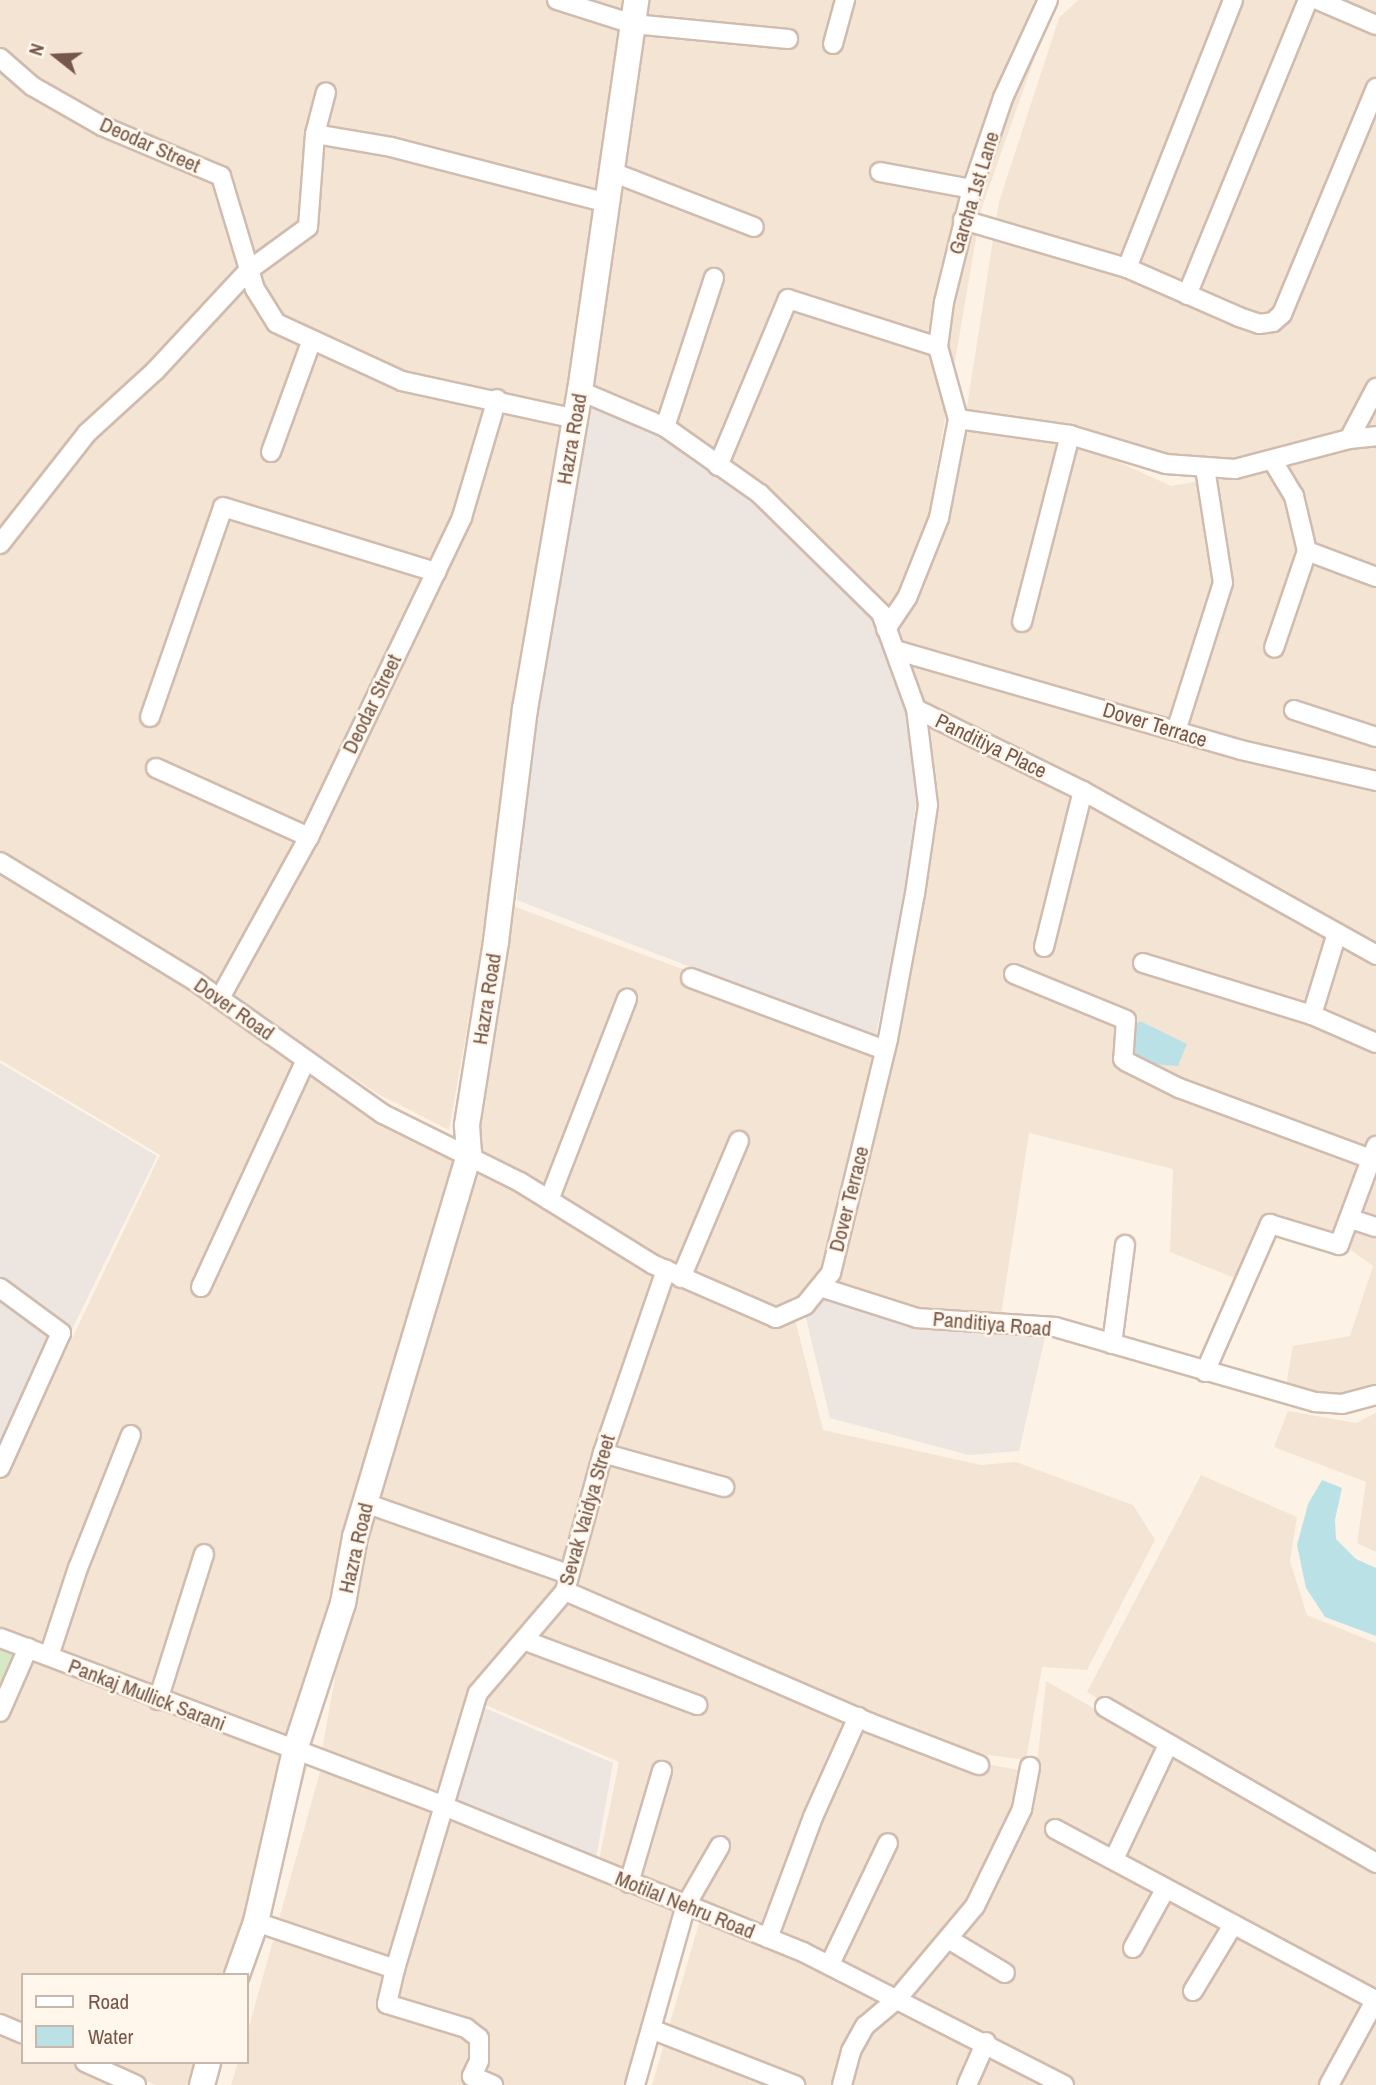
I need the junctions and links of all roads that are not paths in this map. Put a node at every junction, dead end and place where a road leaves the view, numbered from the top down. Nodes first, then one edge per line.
1 (557, 0) edge
2 (845, 0) edge
3 (1233, 0) edge
4 (1308, 0) edge
5 (1318, 0) edge
6 (1043, 1) edge
7 (635, 12) edge
8 (1376, 24) edge
9 (788, 39) dead end
10 (833, 44) dead end
11 (0, 58) edge
12 (1376, 88) edge
13 (326, 92) dead end
14 (316, 135) junction
15 (612, 172) junction
16 (880, 172) dead end
17 (972, 189) junction
18 (607, 203) junction
19 (963, 220) junction
20 (754, 227) dead end
21 (1127, 268) junction
22 (249, 270) junction
23 (714, 278) dead end
24 (1187, 295) junction
25 (311, 342) junction
26 (938, 346) junction
27 (1376, 388) edge
28 (580, 391) junction
29 (497, 399) junction
30 (576, 419) junction
31 (958, 419) junction
32 (666, 427) junction
33 (1070, 435) junction
34 (1376, 436) edge
35 (1349, 439) junction
36 (271, 452) dead end
37 (1274, 463) junction
38 (718, 466) junction
39 (1205, 468) junction
40 (0, 544) edge
41 (1307, 551) junction
42 (436, 572) junction
43 (1376, 577) edge
44 (1022, 622) dead end
45 (887, 629) junction
46 (1274, 648) dead end
47 (895, 650) junction
48 (916, 709) junction
49 (1294, 710) dead end
50 (150, 717) dead end
51 (1176, 731) junction
52 (1376, 737) edge
53 (156, 768) dead end
54 (1376, 780) edge
55 (1083, 791) junction
56 (309, 837) junction
57 (0, 862) edge
58 (1337, 933) junction
59 (1044, 947) dead end
60 (1376, 955) edge
61 (1143, 963) dead end
62 (1014, 974) dead end
63 (691, 978) dead end
64 (220, 998) junction
65 (627, 999) dead end
66 (1312, 1015) junction
67 (1376, 1043) edge
68 (885, 1050) junction
69 (306, 1060) junction
70 (739, 1142) dead end
71 (1374, 1152) edge
72 (469, 1154) junction
73 (550, 1200) junction
74 (1351, 1219) junction
75 (1376, 1227) edge
76 (1125, 1245) dead end
77 (673, 1274) junction
78 (201, 1287) dead end
79 (820, 1287) junction
80 (0, 1288) edge
81 (1112, 1344) junction
82 (1205, 1372) junction
83 (1376, 1395) edge
84 (131, 1435) dead end
85 (603, 1453) junction
86 (0, 1468) edge
87 (724, 1487) dead end
88 (365, 1503) junction
89 (204, 1554) dead end
90 (567, 1582) junction
91 (0, 1637) edge
92 (526, 1642) junction
93 (28, 1648) junction
94 (49, 1656) junction
95 (158, 1700) junction
96 (697, 1705) dead end
97 (1105, 1707) dead end
98 (0, 1712) edge
99 (859, 1717) junction
100 (1168, 1745) junction
101 (295, 1750) junction
102 (979, 1765) dead end
103 (1030, 1767) dead end
104 (662, 1771) dead end
105 (441, 1805) junction
106 (1055, 1829) dead end
107 (888, 1843) dead end
108 (720, 1846) dead end
109 (1114, 1859) junction
110 (1376, 1863) edge
111 (629, 1882) junction
112 (1166, 1888) junction
113 (685, 1905) junction
114 (256, 1922) junction
115 (1234, 1926) junction
116 (768, 1938) junction
117 (950, 1940) junction
118 (1133, 1948) dead end
119 (830, 1964) junction
120 (394, 1969) junction
121 (238, 1973) edge
122 (1005, 1973) dead end
123 (1193, 1991) dead end
124 (897, 1999) junction
125 (1376, 1999) edge
126 (0, 2024) edge
127 (651, 2029) junction
128 (21, 2033) edge
129 (986, 2042) junction
130 (89, 2064) edge
131 (207, 2064) edge
132 (136, 2085) edge
133 (202, 2085) edge
134 (493, 2085) edge
135 (635, 2085) edge
136 (795, 2085) edge
137 (842, 2085) edge
138 (967, 2085) edge
139 (1064, 2085) edge
140 (1329, 2085) edge

1 - 7 street
2 - 10 street
3 - 21 street
4 - 24 street
5 - 8 street
6 - 17 street, Garcha 1st Lane
7 - 9 street
7 - 15 main road, Hazra Road
11 - 22 street, Deodar Street
12 - 24 street
13 - 14 street
14 - 18 street
14 - 22 street
15 - 18 main road, Hazra Road
15 - 20 street
16 - 17 street
17 - 19 street, Garcha 1st Lane
18 - 28 main road, Hazra Road
19 - 21 street
19 - 26 street, Garcha 1st Lane
21 - 24 street
22 - 25 street, Deodar Street
22 - 40 street
23 - 32 street
25 - 29 street, Deodar Street
25 - 36 street
26 - 31 street, Garcha 1st Lane
26 - 38 street
27 - 35 street
28 - 30 main road, Hazra Road
28 - 32 street, Panditiya Place
29 - 30 street, Deodar Street
29 - 42 street, Deodar Street
30 - 72 main road, Hazra Road
31 - 33 street
31 - 45 street
32 - 38 street, Panditiya Place
33 - 39 street
33 - 44 street
34 - 35 street
35 - 37 street
37 - 39 street
37 - 41 street
38 - 45 street, Panditiya Place
39 - 51 street
41 - 43 street
41 - 46 street
42 - 50 street
42 - 56 street, Deodar Street
45 - 47 street, Panditiya Place
47 - 48 street, Panditiya Place
47 - 51 street, Dover Terrace
48 - 55 street, Panditiya Place
48 - 68 street, Dover Terrace
49 - 52 street
51 - 54 street, Dover Terrace
53 - 56 street
55 - 58 street, Panditiya Place
55 - 59 street
56 - 64 street, Deodar Street
57 - 64 street, Dover Road
58 - 60 street, Panditiya Place
58 - 66 street
61 - 66 street
62 - 71 street
63 - 68 street
64 - 69 street, Dover Road
65 - 73 street
66 - 67 street
68 - 79 street, Dover Terrace
69 - 72 street, Dover Road
69 - 78 street
70 - 77 street, Sevak Vaidya Street
71 - 74 street
72 - 73 street, Dover Terrace
72 - 88 main road, Hazra Road
73 - 77 street, Dover Terrace
74 - 75 street
74 - 82 street
76 - 81 street
77 - 79 street, Dover Terrace
77 - 85 street, Sevak Vaidya Street
79 - 81 street, Panditiya Road
80 - 86 street
81 - 82 street, Panditiya Road
82 - 83 street, Panditiya Road
84 - 94 street
85 - 87 street
85 - 90 street, Sevak Vaidya Street
88 - 90 street
88 - 101 main road, Hazra Road
89 - 95 street
90 - 92 street, Sevak Vaidya Street
90 - 99 street
91 - 93 street, Pankaj Mullick Sarani
92 - 96 street
92 - 105 street, Sevak Vaidya Street
93 - 94 street, Pankaj Mullick Sarani
93 - 98 street
94 - 95 street, Pankaj Mullick Sarani
95 - 101 street, Pankaj Mullick Sarani
97 - 100 street
99 - 102 street
99 - 116 street
100 - 109 street
100 - 110 street
101 - 105 street, Motilal Nehru Road
101 - 114 main road, Hazra Road
103 - 117 street
104 - 111 street
105 - 111 street, Motilal Nehru Road
105 - 120 street, Sevak Vaidya Street
106 - 109 street
107 - 119 street
108 - 113 street
109 - 112 street
111 - 113 street, Motilal Nehru Road
112 - 115 street
112 - 118 street
113 - 116 street, Motilal Nehru Road
113 - 127 street
114 - 120 street
114 - 121 main road, Hazra Road
115 - 123 street
115 - 125 street
116 - 119 street, Motilal Nehru Road
117 - 122 street
117 - 124 street
119 - 124 street, Motilal Nehru Road
120 - 134 street, Sevak Vaidya Street
124 - 129 street, Motilal Nehru Road
124 - 137 street
125 - 140 street
126 - 128 street
127 - 135 street
127 - 136 street
129 - 138 street
129 - 139 street, Motilal Nehru Road
130 - 132 street
131 - 133 main road

